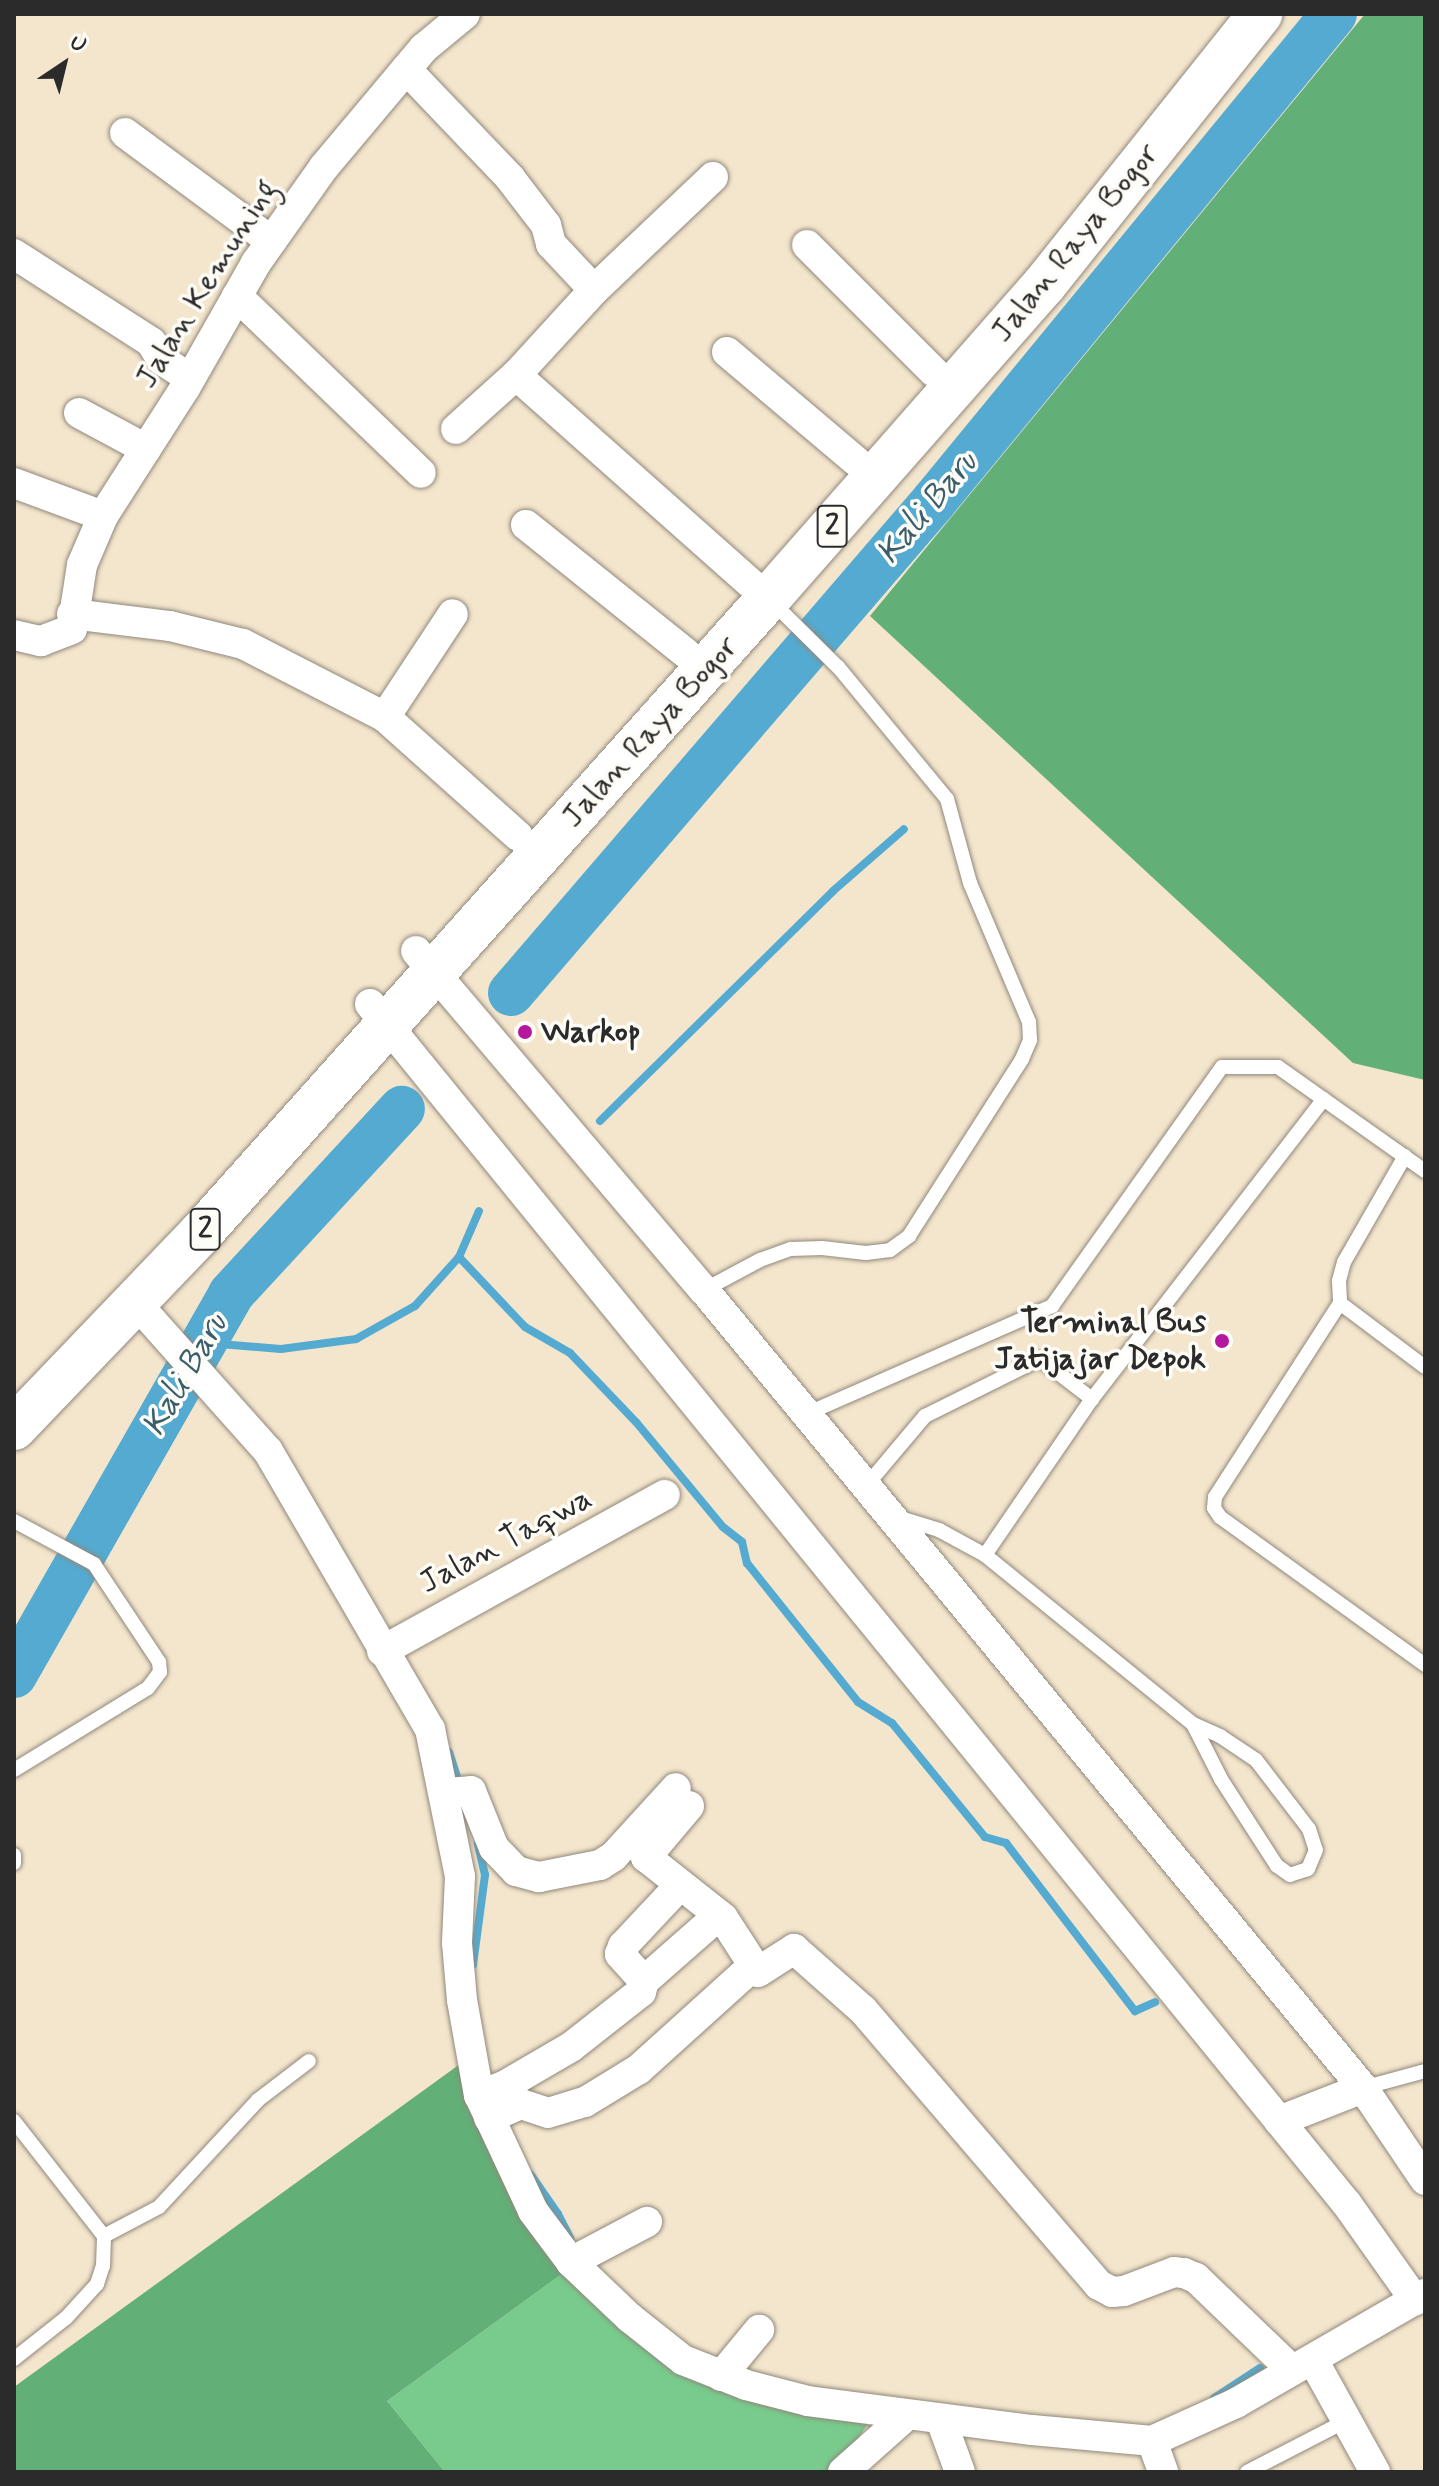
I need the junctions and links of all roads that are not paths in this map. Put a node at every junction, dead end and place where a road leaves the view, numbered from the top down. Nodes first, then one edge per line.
1 (465, 14) edge
2 (1226, 14) edge
3 (1260, 14) edge
4 (406, 69) junction
5 (125, 133) dead end
6 (713, 177) dead end
7 (271, 241) junction
8 (807, 245) dead end
9 (14, 254) edge
10 (594, 290) junction
11 (237, 296) junction
12 (727, 352) dead end
13 (934, 372) junction
14 (516, 375) junction
15 (190, 378) junction
16 (79, 413) dead end
17 (456, 429) dead end
18 (146, 449) junction
19 (856, 461) junction
20 (421, 473) dead end
21 (14, 483) edge
22 (103, 516) junction
23 (526, 525) dead end
24 (770, 601) junction
25 (453, 614) dead end
26 (72, 622) junction
27 (14, 635) edge
28 (686, 653) junction
29 (385, 717) junction
30 (518, 836) junction
31 (426, 962) junction
32 (380, 1014) junction
33 (1324, 1099) junction
34 (1405, 1156) junction
35 (1425, 1171) edge
36 (704, 1290) junction
37 (136, 1303) junction
38 (1340, 1303) junction
39 (1425, 1367) edge
40 (14, 1391) edge
41 (1092, 1399) junction
42 (806, 1414) junction
43 (14, 1428) edge
44 (866, 1486) junction
45 (665, 1495) dead end
46 (889, 1514) junction
47 (14, 1521) edge
48 (985, 1555) junction
49 (392, 1644) junction
50 (1425, 1665) edge
51 (1193, 1724) junction
52 (14, 1770) edge
53 (454, 1791) junction
54 (14, 1855) edge
55 (14, 1863) edge
56 (680, 1885) junction
57 (719, 1915) junction
58 (753, 1966) junction
59 (644, 1981) junction
60 (309, 2061) dead end
61 (1425, 2071) edge
62 (1363, 2088) junction
63 (491, 2104) junction
64 (14, 2121) edge
65 (1279, 2121) junction
66 (1425, 2180) edge
67 (647, 2222) dead end
68 (104, 2236) junction
69 (577, 2259) junction
70 (1420, 2297) edge
71 (759, 2330) dead end
72 (14, 2359) edge
73 (1302, 2364) junction
74 (726, 2370) junction
75 (907, 2415) junction
76 (941, 2420) junction
77 (1344, 2422) junction
78 (1152, 2441) junction
79 (843, 2472) edge
80 (960, 2472) edge
81 (1163, 2472) edge
82 (1247, 2472) edge
83 (1375, 2472) edge

1 - 4 street, Jalan Kemuning
2 - 13 highway, Jalan Raya Bogor / 2
3 - 24 highway, Jalan Raya Bogor / 2
4 - 7 street, Jalan Kemuning
4 - 10 street
5 - 7 street
6 - 10 street
7 - 11 street, Jalan Kemuning
8 - 13 street
9 - 15 street
10 - 14 street
11 - 15 street, Jalan Kemuning
11 - 20 street
12 - 19 street
13 - 19 highway, Jalan Raya Bogor / 2
14 - 17 street
14 - 24 street
15 - 18 street, Jalan Kemuning
16 - 18 street
18 - 22 street, Jalan Kemuning
19 - 24 highway, Jalan Raya Bogor / 2
21 - 22 street
22 - 26 street, Jalan Kemuning
23 - 28 street
24 - 28 highway, Jalan Raya Bogor / 2
24 - 31 highway, Jalan Raya Bogor / 2
24 - 36 lane
25 - 29 street
26 - 27 street
26 - 29 street
28 - 30 highway, Jalan Raya Bogor / 2
29 - 30 street
30 - 31 highway, Jalan Raya Bogor / 2
31 - 32 highway, Jalan Raya Bogor / 2
31 - 36 street
32 - 37 highway, Jalan Raya Bogor / 2
32 - 40 highway, Jalan Raya Bogor / 2
32 - 65 street
33 - 34 lane
33 - 41 lane
33 - 42 lane
34 - 35 lane
34 - 38 lane
36 - 42 street
37 - 43 highway, Jalan Raya Bogor / 2
37 - 49 street
38 - 39 lane
38 - 50 lane
41 - 44 lane
41 - 48 lane
42 - 44 street
44 - 46 street
45 - 49 street, Jalan Taqwa
46 - 48 lane
46 - 62 street
47 - 52 lane
48 - 51 lane
49 - 53 street
51 - 51 lane
53 - 56 street
53 - 63 street
54 - 55 lane
56 - 57 street
56 - 59 street
57 - 58 street
57 - 59 street
58 - 63 street
58 - 73 street
59 - 63 street
60 - 68 lane
61 - 62 lane
62 - 65 street
62 - 66 street
63 - 69 street
64 - 68 lane
65 - 70 street
67 - 69 street
68 - 72 lane
69 - 74 street
70 - 73 street
71 - 74 street
73 - 77 street
73 - 78 street
74 - 75 street
75 - 76 street
75 - 79 street
76 - 78 street
76 - 80 street
77 - 82 lane
77 - 83 street
78 - 81 street

